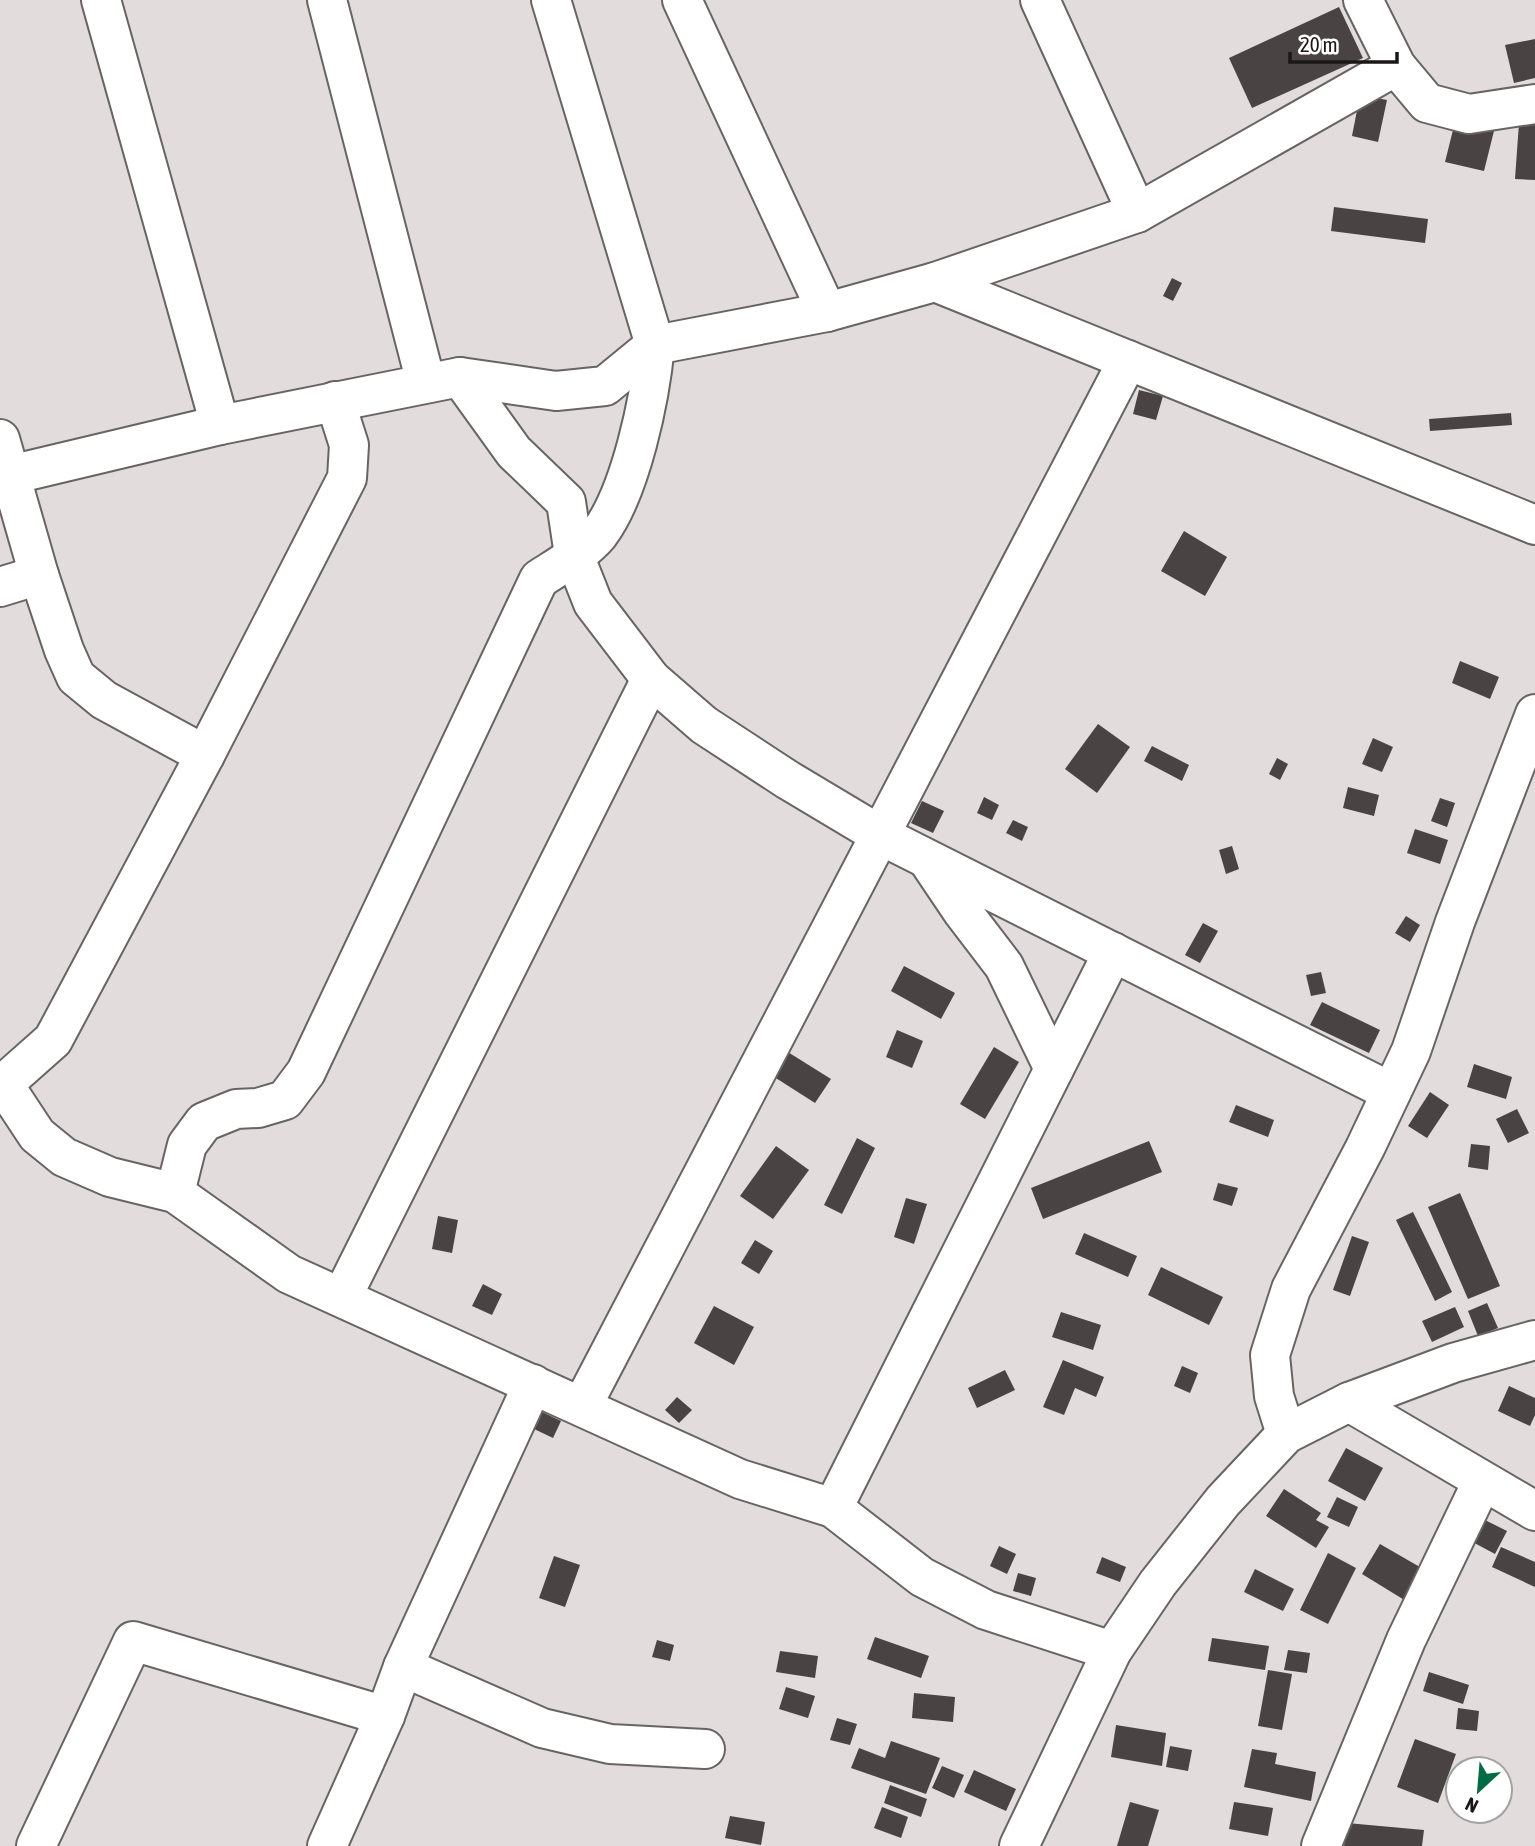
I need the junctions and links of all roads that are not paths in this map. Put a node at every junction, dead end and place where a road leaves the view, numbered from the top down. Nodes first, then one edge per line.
1 (101, 0) edge
2 (327, 0) edge
3 (551, 0) edge
4 (682, 0) edge
5 (1040, 0) edge
6 (1363, 0) edge
7 (1396, 66) junction
8 (1535, 104) edge
9 (1137, 214) junction
10 (935, 282) junction
11 (827, 312) junction
12 (654, 345) junction
13 (1128, 360) junction
14 (443, 380) junction
15 (335, 401) junction
16 (220, 425) junction
17 (0, 439) edge
18 (10, 475) junction
19 (1535, 526) edge
20 (574, 555) junction
21 (39, 575) junction
22 (0, 587) edge
23 (651, 679) junction
24 (1535, 713) edge
25 (1528, 753) edge
26 (205, 755) junction
27 (880, 835) junction
28 (928, 859) junction
29 (1112, 952) junction
30 (1054, 1069) junction
31 (7, 1075) edge
32 (1391, 1092) junction
33 (175, 1194) junction
34 (342, 1297) junction
35 (1535, 1340) edge
36 (533, 1384) junction
37 (1349, 1402) junction
38 (582, 1406) junction
39 (1286, 1434) junction
40 (1482, 1482) junction
41 (834, 1508) junction
42 (1535, 1511) edge
43 (1112, 1651) junction
44 (403, 1667) junction
45 (385, 1716) junction
46 (705, 1749) dead end
47 (36, 1846) edge
48 (327, 1846) edge
49 (1019, 1846) edge
50 (1321, 1846) edge

1 - 16 street
2 - 14 street
3 - 12 street
4 - 11 street
5 - 9 street
6 - 7 street
7 - 8 street
7 - 9 street
9 - 10 street
10 - 11 street
10 - 13 street
11 - 12 street
12 - 14 street
12 - 20 street
13 - 19 street
13 - 27 street
14 - 15 street
14 - 20 street
15 - 16 street
15 - 26 street
16 - 18 street
17 - 18 street
18 - 21 street
20 - 23 street
20 - 33 street
21 - 22 street
21 - 26 street
23 - 27 street
23 - 34 street
24 - 25 street
25 - 32 street
26 - 31 street
27 - 28 street
27 - 38 street
28 - 29 street
28 - 30 street
29 - 30 street
29 - 32 street
30 - 41 street
31 - 33 street
32 - 39 street
33 - 34 street
34 - 36 street
35 - 37 street
36 - 38 street
36 - 44 street
37 - 39 street
37 - 40 street
38 - 41 street
39 - 43 street
40 - 42 street
40 - 50 street
41 - 43 street
43 - 49 street
44 - 45 street
44 - 46 street
45 - 47 street
45 - 48 street

